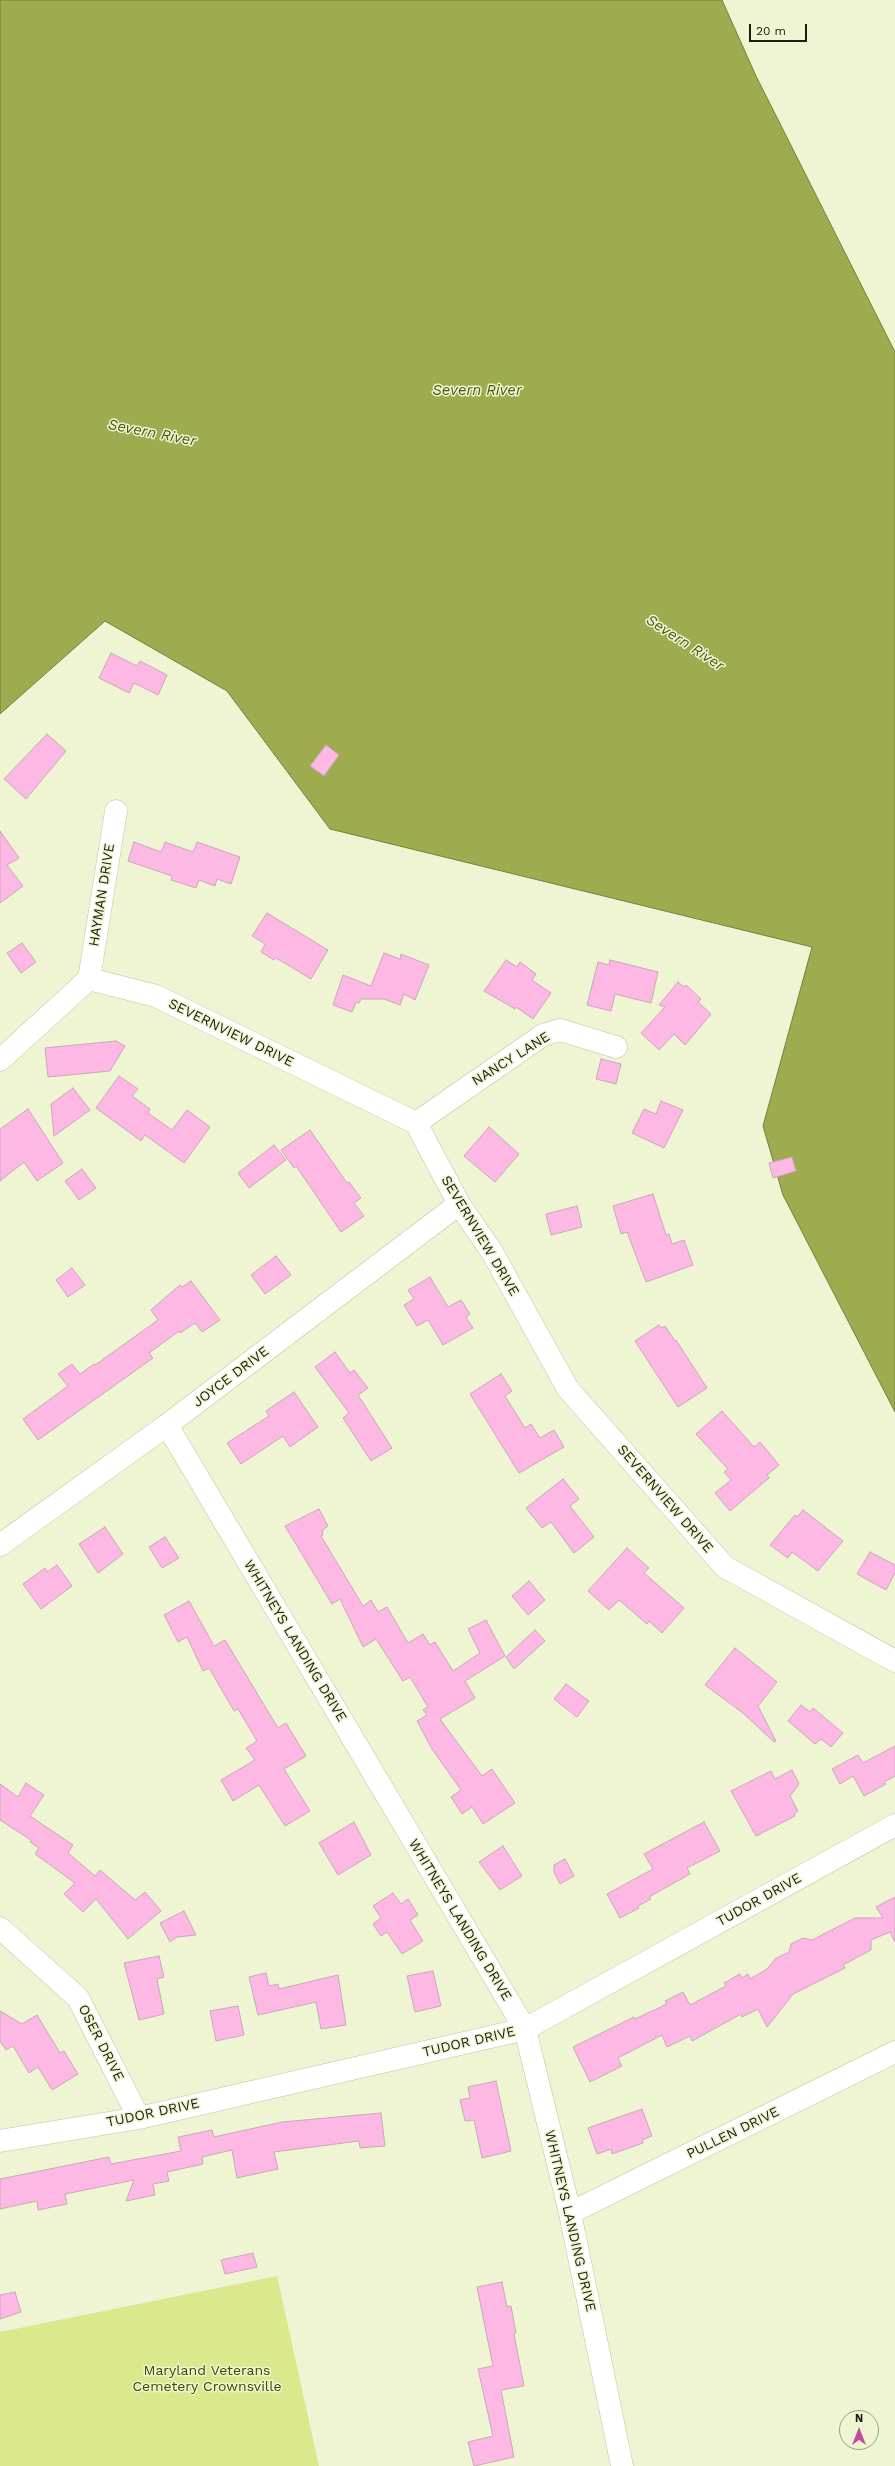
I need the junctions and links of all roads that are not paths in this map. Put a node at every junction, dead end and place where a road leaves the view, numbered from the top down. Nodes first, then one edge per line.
1 (116, 811) dead end
2 (89, 979) junction
3 (616, 1047) dead end
4 (0, 1060) edge
5 (416, 1122) junction
6 (459, 1204) junction
7 (167, 1425) junction
8 (0, 1545) edge
9 (895, 1662) edge
10 (895, 1825) edge
11 (0, 1928) edge
12 (525, 2029) junction
13 (895, 2052) edge
14 (138, 2118) junction
15 (0, 2141) edge
16 (570, 2213) junction
17 (622, 2466) edge

1 - 2 street, HAYMAN DRIVE
2 - 4 street
2 - 5 street, SEVERNVIEW DRIVE
3 - 5 street, NANCY LANE
5 - 6 street, SEVERNVIEW DRIVE
6 - 7 street, JOYCE DRIVE
6 - 9 street, SEVERNVIEW DRIVE
7 - 8 street, JOYCE DRIVE
7 - 12 street, WHITNEYS LANDING DRIVE
10 - 12 street, TUDOR DRIVE
11 - 14 street, OSER DRIVE
12 - 14 street, TUDOR DRIVE
12 - 16 street, WHITNEYS LANDING DRIVE
13 - 16 street, PULLEN DRIVE
14 - 15 street, TUDOR DRIVE
16 - 17 street, WHITNEYS LANDING DRIVE

